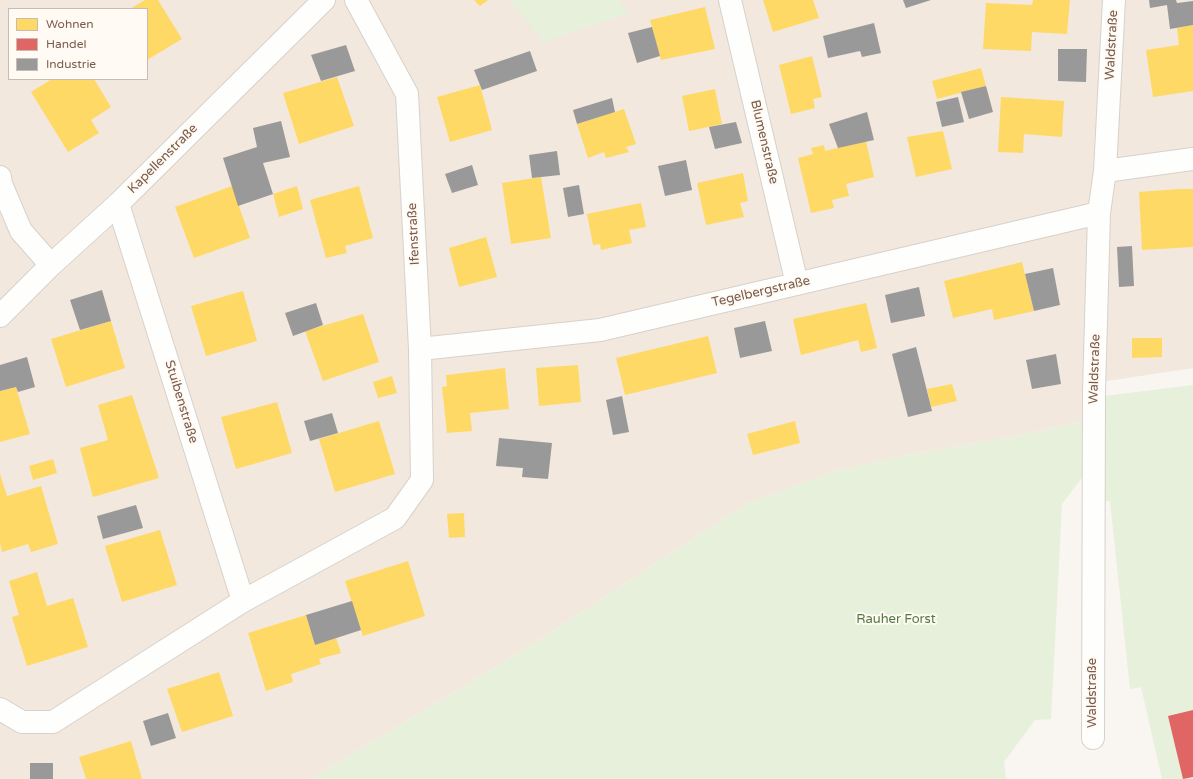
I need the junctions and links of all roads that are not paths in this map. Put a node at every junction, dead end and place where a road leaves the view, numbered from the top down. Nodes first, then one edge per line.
1 (324, 0) edge
2 (356, 0) edge
3 (730, 0) edge
4 (1114, 0) edge
5 (1193, 159) edge
6 (1105, 171) junction
7 (0, 177) edge
8 (118, 204) junction
9 (1099, 213) junction
10 (51, 265) junction
11 (797, 284) junction
12 (0, 316) edge
13 (420, 349) junction
14 (243, 601) junction
15 (0, 709) edge
16 (1093, 738) dead end

1 - 8 street, Kapellenstraße
2 - 13 street, Ifenstraße
3 - 11 street, Blumenstraße
4 - 6 street, Waldstraße
5 - 6 street
6 - 9 street, Waldstraße
7 - 10 street
8 - 10 street, Kapellenstraße
8 - 14 street, Stuibenstraße
9 - 11 street, Tegelbergstraße
9 - 16 street, Waldstraße
10 - 12 street, Kapellenstraße
11 - 13 street, Tegelbergstraße
13 - 14 street, Ifenstraße
14 - 15 street

